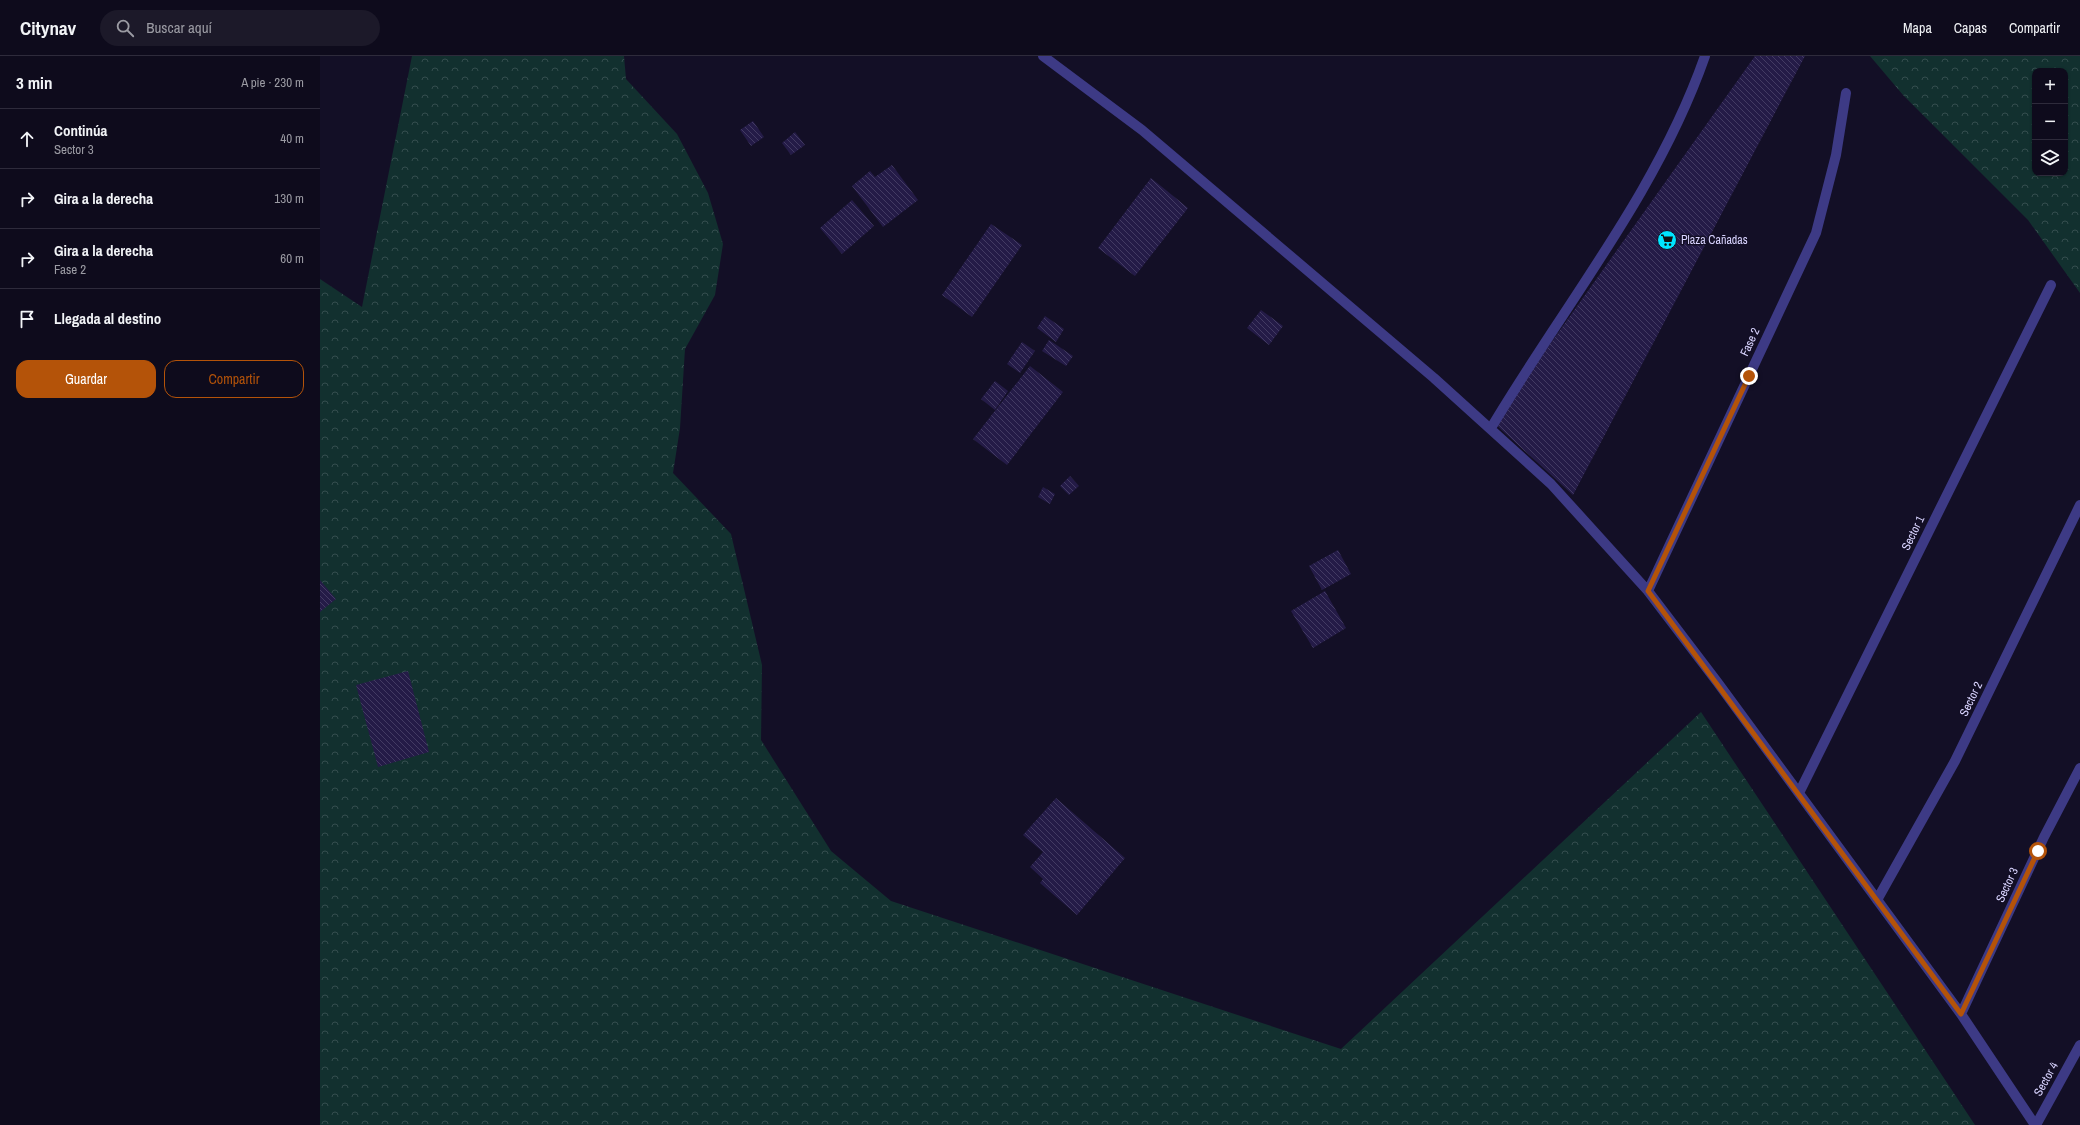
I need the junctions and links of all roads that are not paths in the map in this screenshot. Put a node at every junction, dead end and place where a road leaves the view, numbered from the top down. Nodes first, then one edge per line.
1 (1043, 56) edge
2 (1705, 56) edge
3 (1846, 93) dead end
4 (2051, 285) dead end
5 (1491, 428) junction
6 (2080, 505) edge
7 (1648, 591) junction
8 (2080, 768) edge
9 (1799, 793) junction
10 (1877, 900) junction
11 (1961, 1014) junction
12 (2080, 1045) edge
13 (2035, 1125) edge

1 - 5 street
2 - 5 street
3 - 7 street, Fase 2
4 - 9 street, Sector 1
5 - 7 street
6 - 10 street, Sector 2
7 - 9 street
8 - 11 street, Sector 3
9 - 10 street
10 - 11 street
11 - 13 street
12 - 13 street, Sector 4

